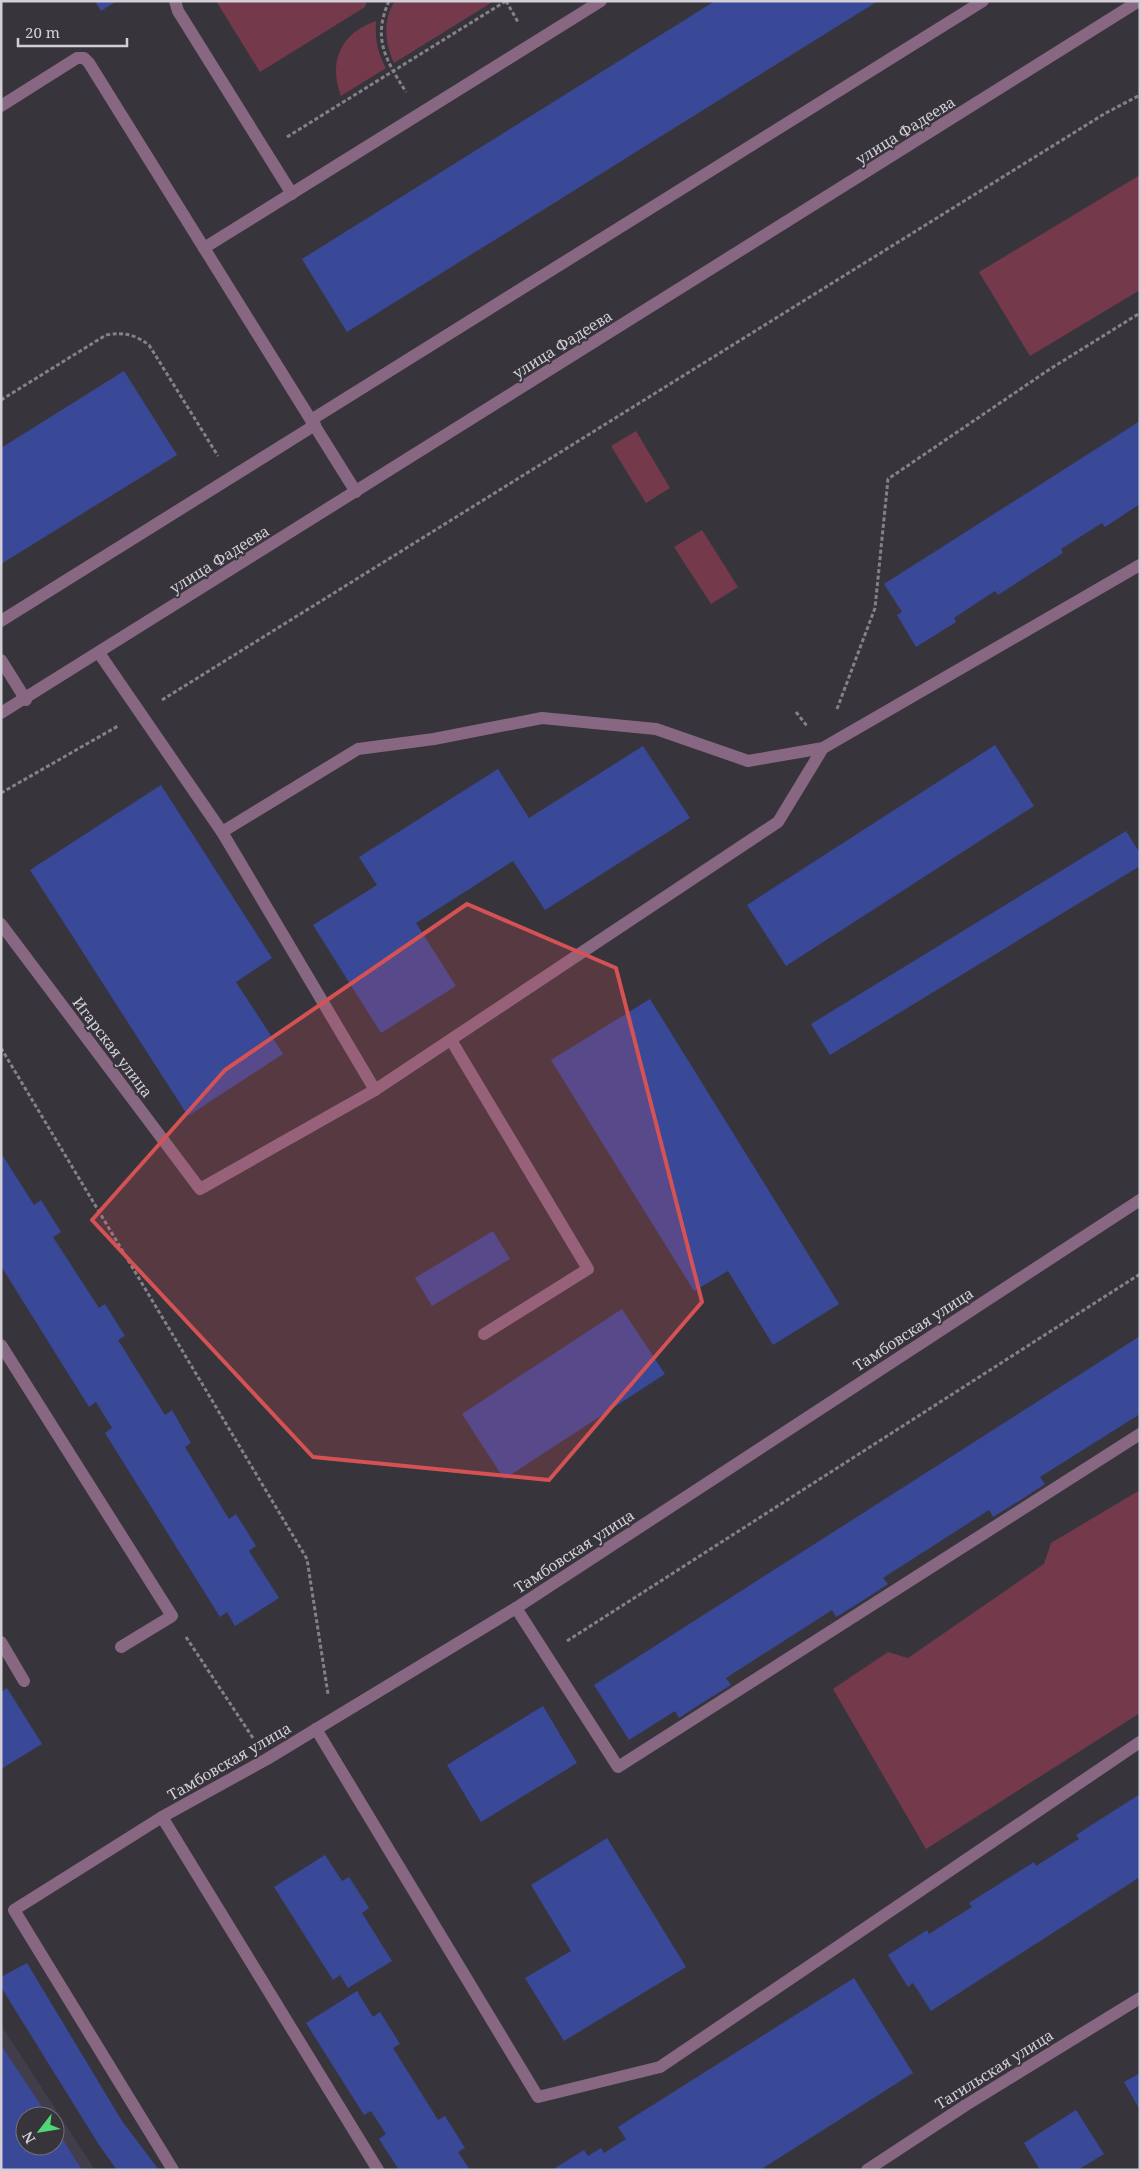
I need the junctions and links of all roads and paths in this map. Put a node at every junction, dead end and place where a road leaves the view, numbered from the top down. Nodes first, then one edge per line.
1 (175, 1) edge
2 (389, 1) edge
3 (506, 1) edge
4 (601, 1) edge
5 (983, 1) edge
6 (1139, 1) edge
7 (393, 72) junction
8 (1140, 95) edge
9 (1, 106) edge
10 (286, 138) dead end
11 (292, 194) junction
12 (204, 248) junction
13 (1140, 313) edge
14 (1, 400) edge
15 (313, 422) junction
16 (231, 478) junction
17 (356, 492) junction
18 (1140, 565) edge
19 (1, 621) edge
20 (99, 653) junction
21 (1, 660) edge
22 (26, 700) junction
23 (796, 712) dead end
24 (1, 713) edge
25 (141, 713) junction
26 (823, 748) junction
27 (1, 793) edge
28 (222, 832) junction
29 (1, 924) edge
30 (451, 1040) junction
31 (1, 1048) edge
32 (374, 1090) junction
33 (1140, 1200) edge
34 (1140, 1274) edge
35 (484, 1334) dead end
36 (1, 1345) edge
37 (1140, 1434) edge
38 (516, 1608) junction
39 (172, 1616) junction
40 (1, 1642) edge
41 (121, 1647) dead end
42 (546, 1655) junction
43 (24, 1681) dead end
44 (332, 1721) junction
45 (316, 1730) junction
46 (1140, 1742) edge
47 (267, 1759) junction
48 (162, 1817) junction
49 (1140, 1998) edge
50 (173, 2170) edge
51 (378, 2170) edge
52 (867, 2170) edge

1 - 11 street
2 - 7 path
3 - 7 path
4 - 11 street
5 - 15 street
6 - 17 street, улица Фадеева
7 - 10 path
8 - 25 path
9 - 12 street
11 - 12 street
12 - 15 street
13 - 26 path
14 - 16 path
15 - 16 street
15 - 17 street
16 - 19 street
17 - 20 street, улица Фадеева
18 - 26 street
20 - 22 street, улица Фадеева
20 - 25 street
21 - 22 street
22 - 24 street, улица Фадеева
23 - 26 path
25 - 27 path
25 - 28 street
26 - 28 street
26 - 30 street
28 - 32 street
29 - 32 street, Игарская улица
30 - 32 street
30 - 35 street
31 - 44 path
33 - 38 street, Тамбовская улица
34 - 42 path
36 - 39 street
37 - 42 street
38 - 42 street
38 - 44 street, Тамбовская улица
39 - 41 street
39 - 47 path
40 - 43 street
44 - 45 street, Тамбовская улица
45 - 46 street
45 - 47 street, Тамбовская улица
47 - 48 street, Тамбовская улица
48 - 50 street, Тамбовская улица
48 - 51 street
49 - 52 street, Тагильская улица

